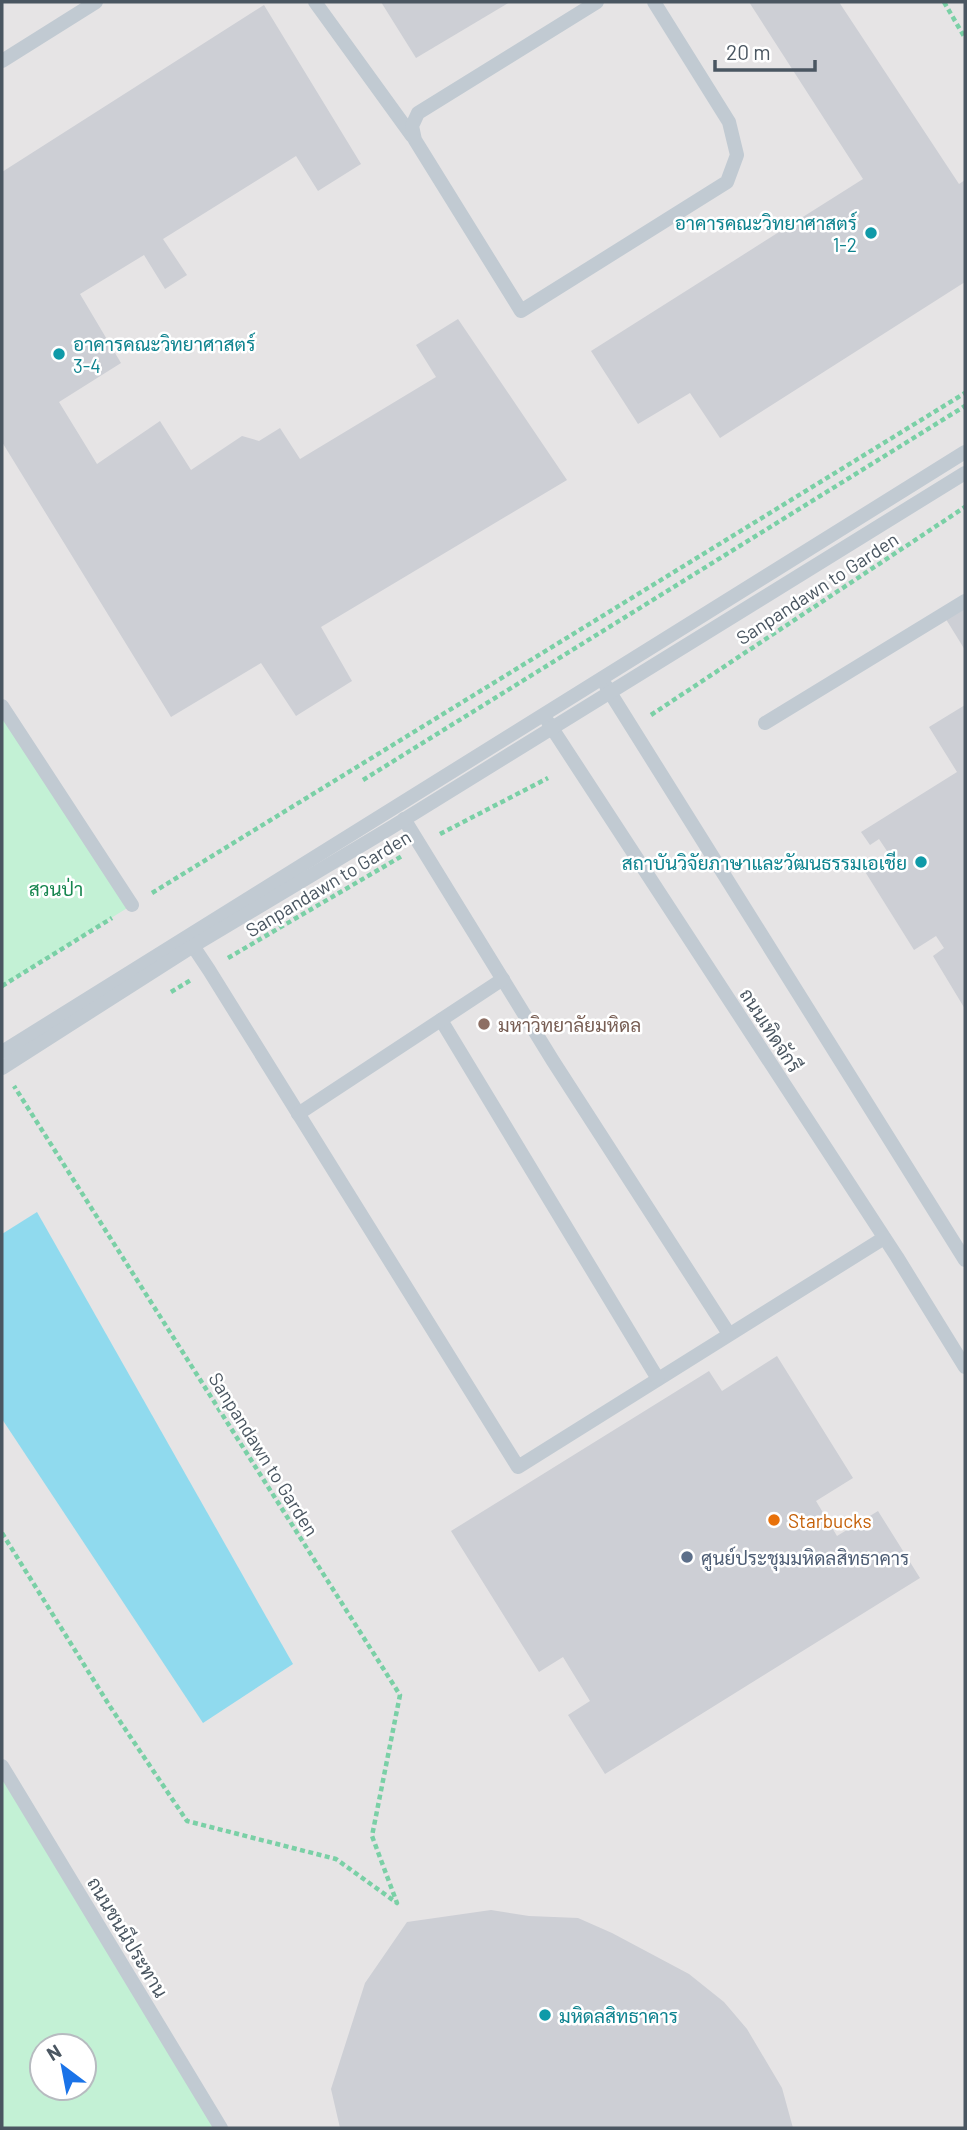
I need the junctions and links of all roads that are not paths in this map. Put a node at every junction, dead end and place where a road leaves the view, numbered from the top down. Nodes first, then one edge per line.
1 (96, 2) edge
2 (315, 2) edge
3 (597, 2) edge
4 (654, 2) edge
5 (2, 61) edge
6 (415, 140) junction
7 (965, 452) edge
8 (965, 473) edge
9 (965, 601) edge
10 (606, 685) junction
11 (2, 706) edge
12 (544, 714) junction
13 (765, 723) dead end
14 (551, 729) junction
15 (404, 819) junction
16 (132, 905) road end
17 (192, 946) junction
18 (503, 979) junction
19 (441, 1020) junction
20 (2, 1052) edge
21 (2, 1068) edge
22 (298, 1114) junction
23 (884, 1238) junction
24 (965, 1260) edge
25 (729, 1334) junction
26 (965, 1367) edge
27 (658, 1379) junction
28 (2, 1766) edge
29 (221, 2128) edge

1 - 5 lane
2 - 6 lane
3 - 6 lane
4 - 6 lane
7 - 10 lane
8 - 10 lane
9 - 13 lane
10 - 12 lane
10 - 14 lane
10 - 24 lane
11 - 16 lane
12 - 14 lane, ถนนเทิดจักรี
12 - 20 lane
14 - 15 lane
14 - 23 lane, ถนนเทิดจักรี
15 - 17 lane
15 - 18 lane
17 - 21 lane
17 - 22 lane
18 - 19 lane
18 - 25 lane
19 - 22 lane
19 - 27 lane
22 - 27 lane
23 - 25 lane
23 - 26 lane, ถนนเทิดจักรี
25 - 27 lane
28 - 29 lane, ถนนชนนีประทาน

